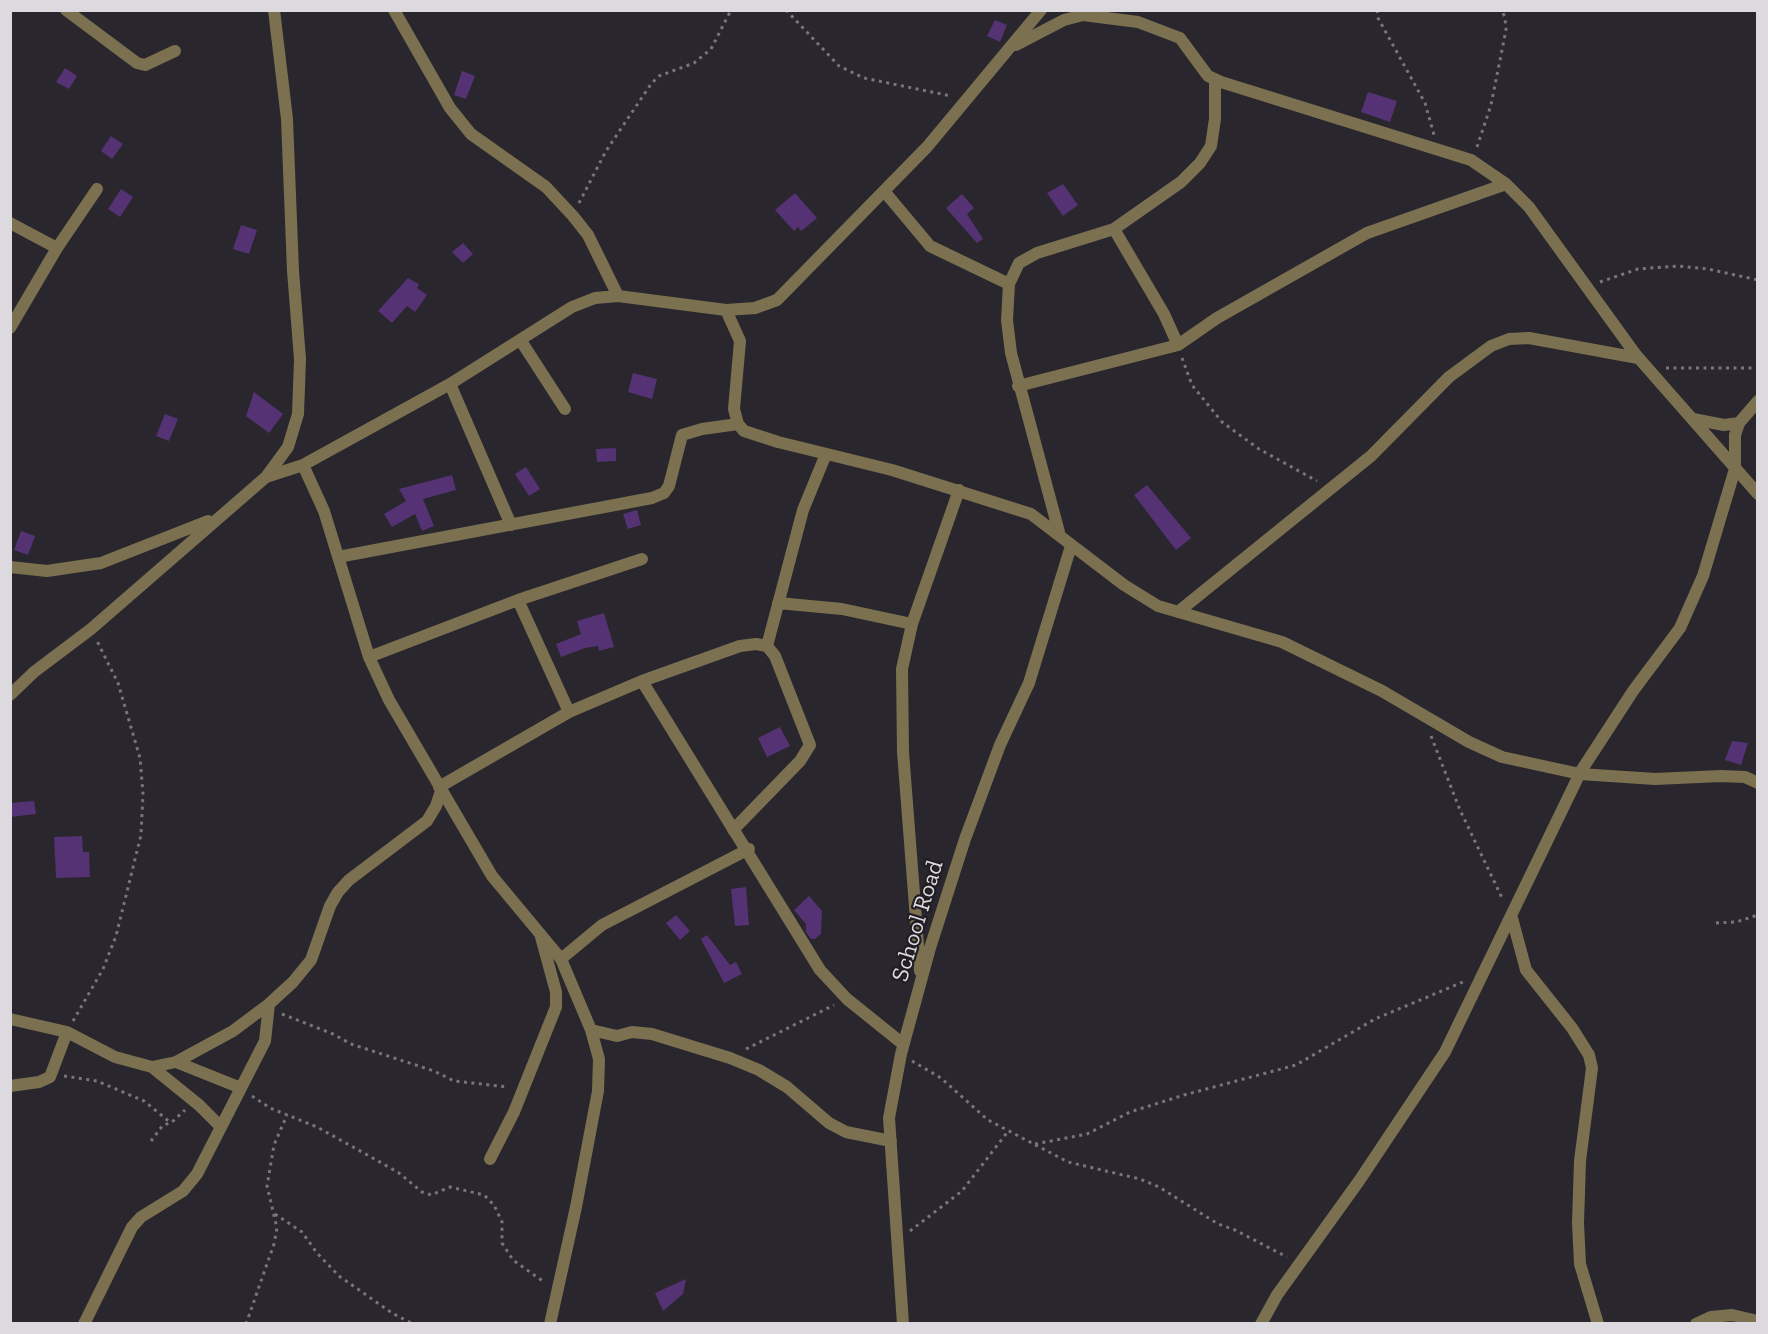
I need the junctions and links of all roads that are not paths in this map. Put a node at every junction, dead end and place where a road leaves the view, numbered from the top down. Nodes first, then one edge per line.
1 (66, 10) edge
2 (274, 10) edge
3 (394, 10) edge
4 (1041, 10) edge
5 (1013, 46) junction
6 (175, 51) dead end
7 (1215, 79) junction
8 (1506, 184) junction
9 (97, 189) dead end
10 (884, 191) junction
11 (10, 223) edge
12 (1114, 229) junction
13 (57, 248) junction
14 (1009, 284) junction
15 (618, 296) junction
16 (726, 310) junction
17 (10, 328) edge
18 (521, 341) junction
19 (1178, 345) junction
20 (1643, 363) junction
21 (450, 384) junction
22 (1018, 386) junction
23 (1758, 401) edge
24 (565, 409) dead end
25 (1692, 418) junction
26 (1739, 423) junction
27 (738, 424) junction
28 (826, 454) junction
29 (303, 465) junction
30 (1735, 469) junction
31 (266, 477) junction
32 (958, 490) junction
33 (1758, 494) edge
34 (218, 517) junction
35 (511, 525) junction
36 (1059, 532) junction
37 (1071, 546) junction
38 (338, 557) junction
39 (642, 559) dead end
40 (10, 567) edge
41 (518, 600) junction
42 (777, 603) junction
43 (1178, 612) junction
44 (912, 624) junction
45 (767, 646) junction
46 (369, 657) junction
47 (642, 681) junction
48 (10, 695) edge
49 (569, 712) junction
50 (1580, 774) junction
51 (1758, 783) edge
52 (440, 789) junction
53 (733, 830) junction
54 (748, 849) junction
55 (1512, 918) junction
56 (539, 930) junction
57 (561, 959) junction
58 (920, 983) junction
59 (269, 1007) junction
60 (10, 1019) edge
61 (591, 1030) junction
62 (67, 1032) junction
63 (902, 1049) junction
64 (176, 1062) junction
65 (152, 1067) junction
66 (10, 1086) edge
67 (242, 1088) junction
68 (220, 1127) junction
69 (891, 1141) junction
70 (490, 1159) dead end
71 (1758, 1321) edge
72 (84, 1323) edge
73 (550, 1323) edge
74 (903, 1323) edge
75 (1261, 1323) edge
76 (1598, 1323) edge
77 (1696, 1323) edge

1 - 6 street
2 - 31 street
3 - 15 street
4 - 5 street
5 - 7 street
5 - 10 street
7 - 8 street
7 - 12 street
8 - 19 street
8 - 20 street
9 - 13 street
10 - 14 street
10 - 16 street
11 - 13 street
12 - 14 street
12 - 19 street
13 - 17 street
14 - 22 street
15 - 16 street
15 - 18 street
16 - 27 street
18 - 21 street
18 - 24 street
19 - 22 street
20 - 25 street
20 - 43 street
21 - 29 street
21 - 35 street
22 - 36 street
23 - 26 street
25 - 26 street
25 - 30 street
26 - 30 street
27 - 28 street
27 - 35 street
28 - 32 street
28 - 42 street
29 - 31 street
29 - 38 street
30 - 33 street
30 - 50 street
31 - 34 street
32 - 36 street
32 - 44 street
34 - 40 street
34 - 48 street
35 - 38 street
36 - 37 street
37 - 43 street
37 - 58 street, School Road
38 - 46 street
39 - 41 street
41 - 46 street
41 - 49 street
42 - 44 street
42 - 45 street
43 - 50 street
44 - 58 street
45 - 47 street
45 - 53 street
46 - 52 street
47 - 49 street
47 - 53 street
49 - 52 street
50 - 51 street
50 - 55 street
52 - 56 street
52 - 59 street
53 - 54 street
54 - 57 street
54 - 63 street
55 - 75 street
55 - 76 street
56 - 57 street
56 - 70 street
57 - 61 street
58 - 63 street, School Road
59 - 64 street
59 - 67 street
60 - 62 street
61 - 69 street
61 - 73 street
62 - 65 street
62 - 66 street
63 - 69 street, School Road
64 - 65 street
64 - 67 street
65 - 68 street
67 - 68 street
68 - 72 street
69 - 74 street, School Road
71 - 77 street

